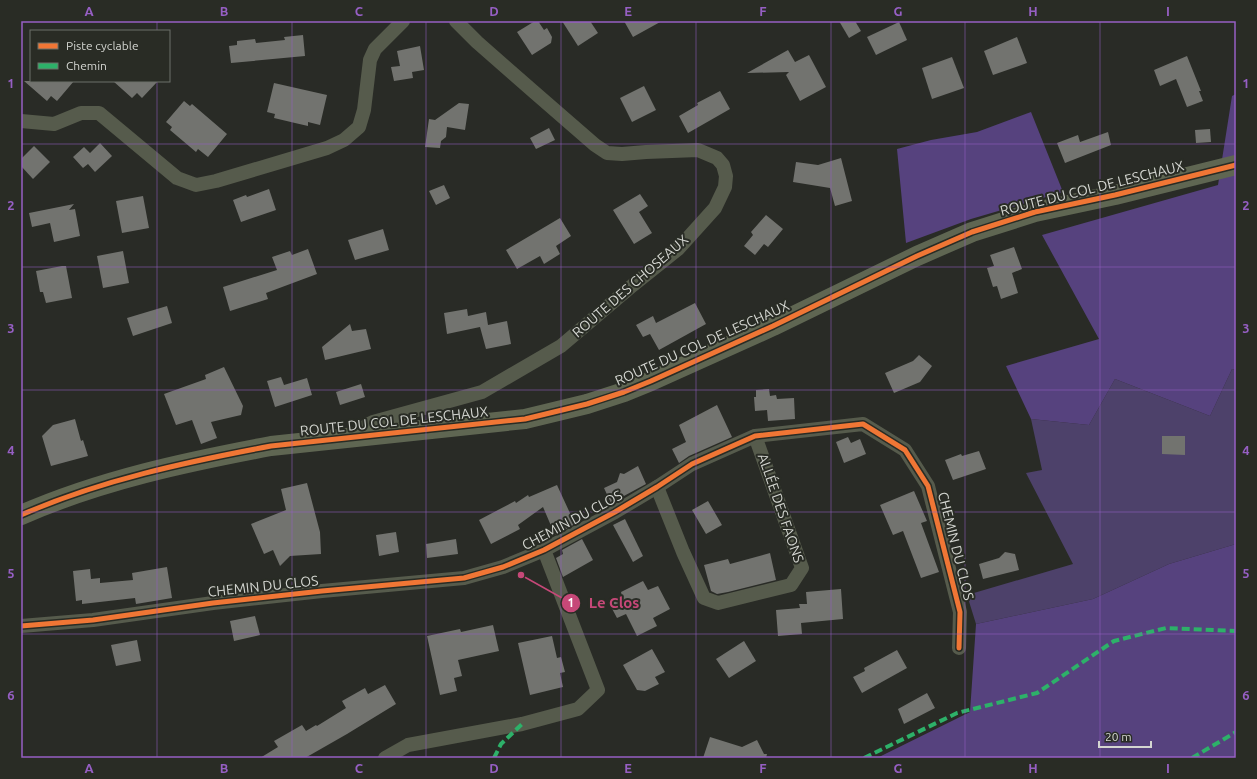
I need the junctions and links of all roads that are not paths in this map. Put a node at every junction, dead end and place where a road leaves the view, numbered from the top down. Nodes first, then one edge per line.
1 (403, 21) edge
2 (456, 21) edge
3 (21, 121) edge
4 (1236, 165) edge
5 (365, 436) junction
6 (755, 436) junction
7 (657, 487) junction
8 (21, 515) edge
9 (544, 550) junction
10 (21, 626) edge
11 (959, 648) dead end
12 (385, 758) edge

1 - 3 street
2 - 5 street, ROUTE DES CHOSEAUX
4 - 5 main road, ROUTE DU COL DE LESCHAUX
5 - 8 main road, ROUTE DU COL DE LESCHAUX
6 - 7 street, CHEMIN DU CLOS
6 - 7 street, ALLÉE DES FAONS
6 - 11 street, CHEMIN DU CLOS
7 - 9 street, CHEMIN DU CLOS
9 - 10 street, CHEMIN DU CLOS
9 - 12 street

